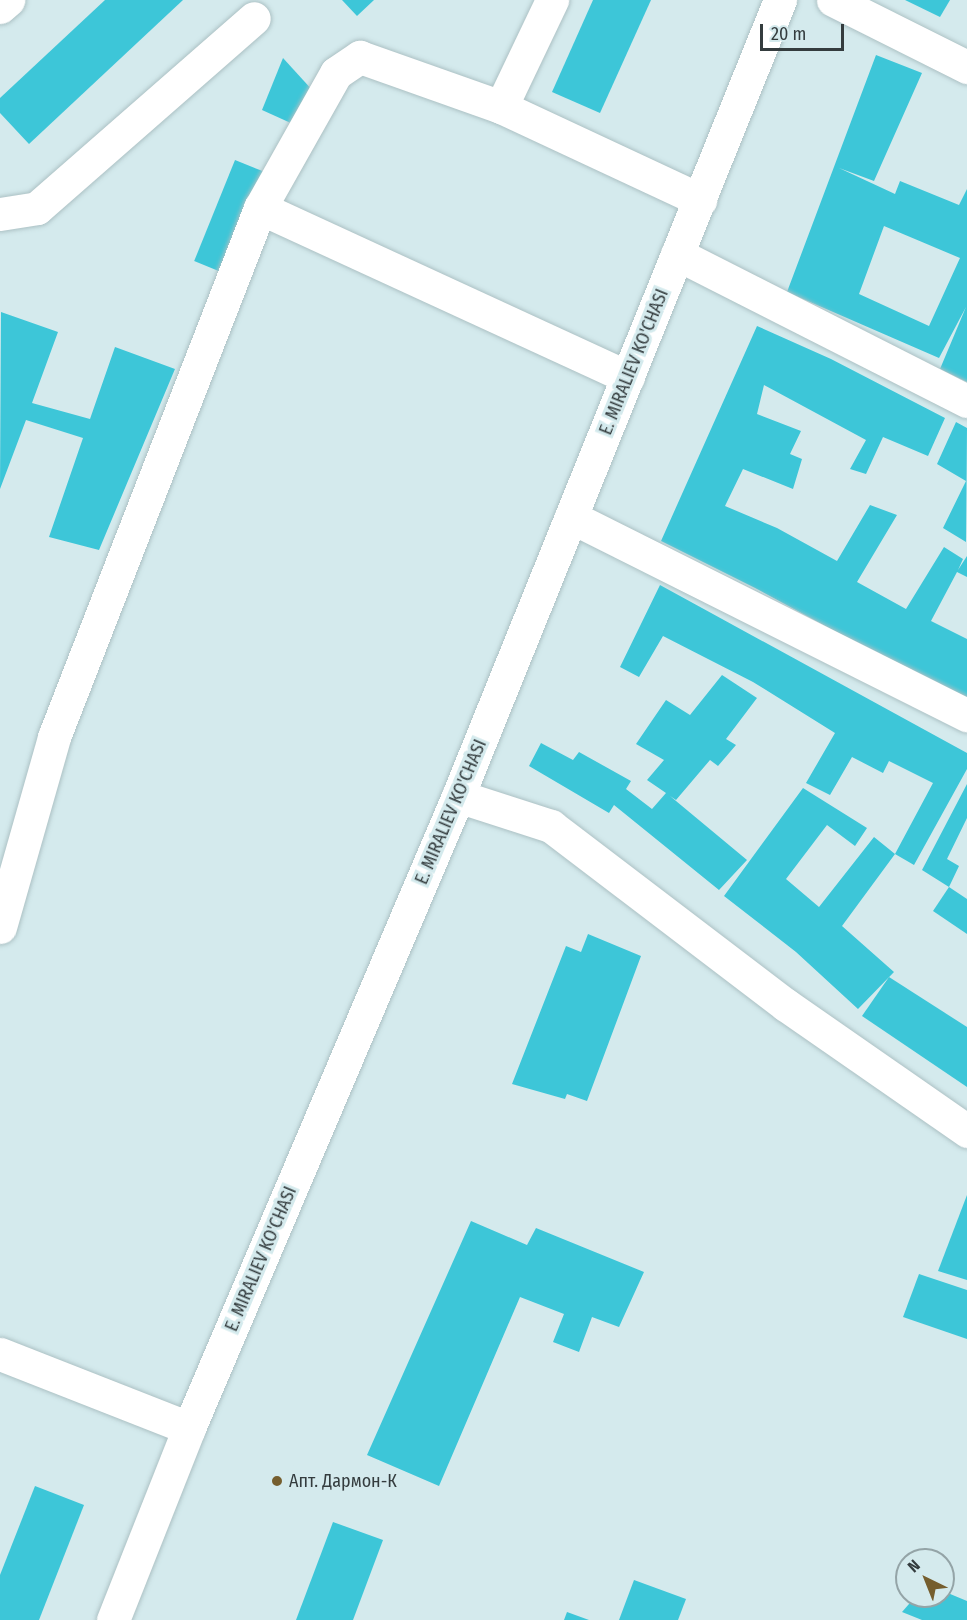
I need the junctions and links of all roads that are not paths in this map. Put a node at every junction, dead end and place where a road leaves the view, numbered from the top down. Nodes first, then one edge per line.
1 (8, 0) edge
2 (552, 0) edge
3 (780, 0) edge
4 (833, 0) edge
5 (0, 7) edge
6 (254, 18) dead end
7 (967, 68) edge
8 (501, 107) junction
9 (699, 200) junction
10 (260, 208) junction
11 (0, 214) edge
12 (677, 254) junction
13 (628, 377) junction
14 (967, 401) edge
15 (571, 517) junction
16 (967, 714) edge
17 (458, 796) junction
18 (0, 927) edge
19 (967, 1131) edge
20 (0, 1354) edge
21 (189, 1428) junction
22 (113, 1620) edge

1 - 5 street
2 - 8 street
3 - 9 street, E. MIRALIEV KO'CHASI
4 - 7 street
6 - 11 street
8 - 9 street
8 - 10 street
9 - 12 street, E. MIRALIEV KO'CHASI
10 - 13 street
10 - 18 street
12 - 13 street, E. MIRALIEV KO'CHASI
12 - 14 street
13 - 15 street, E. MIRALIEV KO'CHASI
15 - 16 street
15 - 17 street, E. MIRALIEV KO'CHASI
17 - 19 street
17 - 21 street, E. MIRALIEV KO'CHASI
20 - 21 street
21 - 22 street, E. MIRALIEV KO'CHASI

